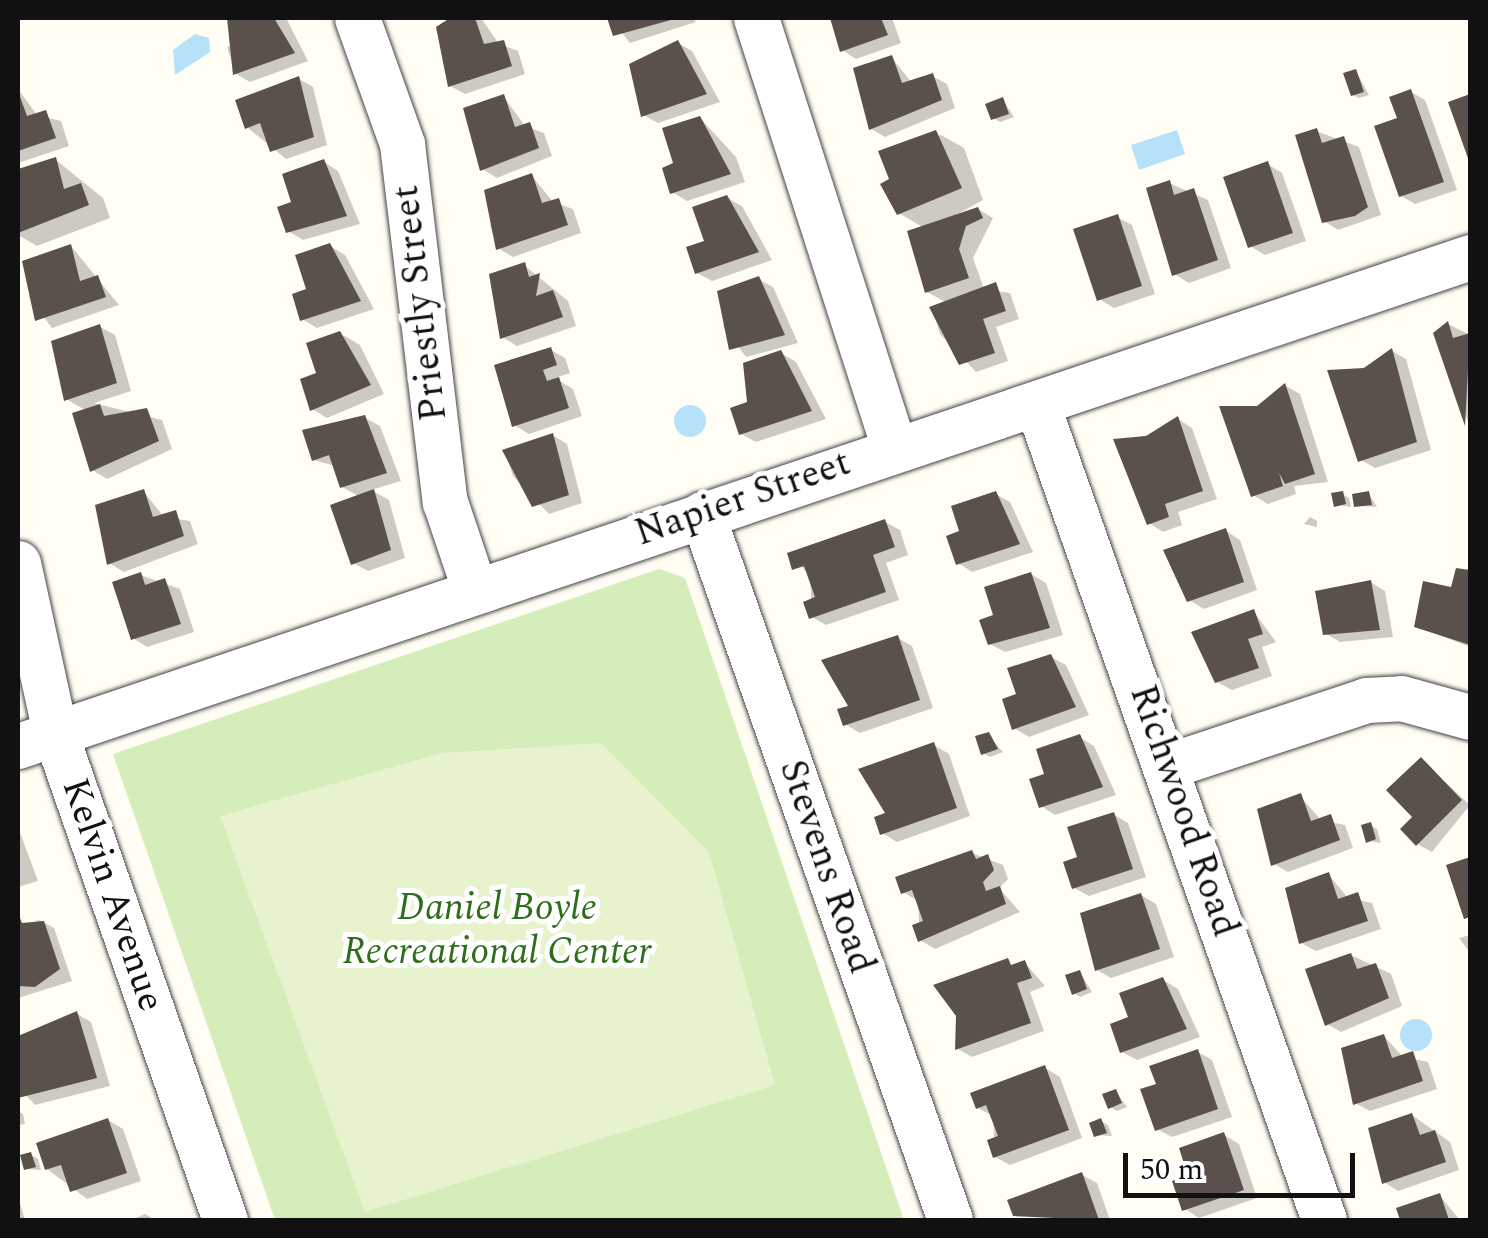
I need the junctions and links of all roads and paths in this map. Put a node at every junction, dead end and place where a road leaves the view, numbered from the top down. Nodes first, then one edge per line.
1 (356, 18) edge
2 (756, 18) edge
3 (1470, 257) edge
4 (1037, 404) junction
5 (894, 447) junction
6 (702, 514) junction
7 (18, 564) edge
8 (475, 591) junction
9 (1470, 717) edge
10 (36, 739) edge
11 (1168, 766) junction
12 (224, 1220) edge
13 (950, 1220) edge
14 (1324, 1220) edge

1 - 8 street, Priestly Street
2 - 5 street
3 - 4 street, Napier Street
4 - 5 street, Napier Street
4 - 11 street, Richwood Road
5 - 6 street, Napier Street
6 - 8 street, Napier Street
6 - 13 street, Stevens Road
7 - 10 street, Kelvin Avenue
8 - 10 street, Napier Street
9 - 11 street
10 - 12 street, Kelvin Avenue
11 - 14 street, Richwood Road

